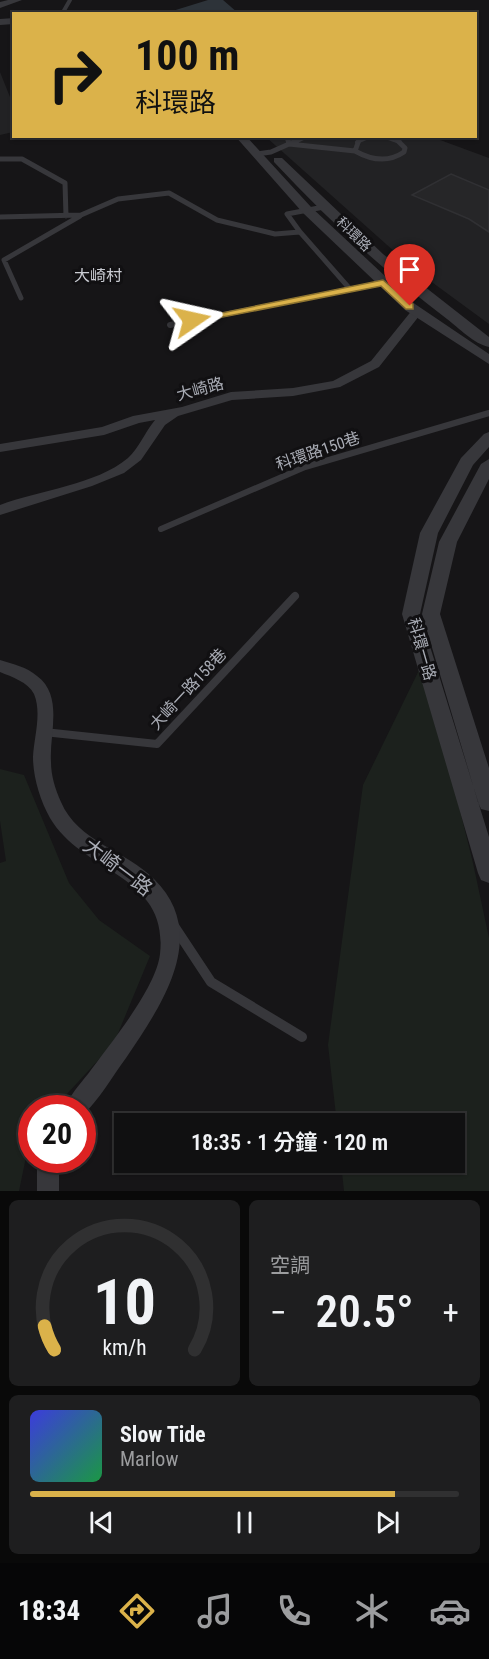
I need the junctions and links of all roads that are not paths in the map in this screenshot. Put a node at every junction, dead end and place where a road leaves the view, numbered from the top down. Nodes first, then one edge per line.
1 (18, 0) edge
2 (0, 5) edge
3 (242, 138) edge
4 (259, 138) edge
5 (288, 138) edge
6 (303, 138) edge
7 (365, 138) edge
8 (389, 138) edge
9 (289, 144) junction
10 (355, 151) junction
11 (271, 152) junction
12 (257, 154) junction
13 (0, 159) edge
14 (324, 207) junction
15 (307, 210) junction
16 (81, 215) junction
17 (66, 216) junction
18 (0, 218) edge
19 (300, 232) junction
20 (383, 283) junction
21 (350, 289) junction
22 (21, 298) dead end
23 (417, 311) junction
24 (170, 325) dead end
25 (489, 343) edge
26 (489, 360) edge
27 (184, 411) junction
28 (489, 413) edge
29 (489, 437) edge
30 (0, 448) edge
31 (489, 464) edge
32 (0, 510) edge
33 (161, 529) dead end
34 (295, 596) dead end
35 (0, 666) edge
36 (43, 732) junction
37 (489, 802) edge
38 (489, 873) edge
39 (166, 914) junction
40 (302, 1037) dead end
41 (85, 1095) edge
42 (48, 1173) edge
43 (48, 1191) edge

1 - 2 street
3 - 12 street, 科環路
4 - 11 street, 科環路
5 - 9 lane
6 - 9 lane
7 - 10 lane
8 - 10 lane
9 - 10 lane
9 - 11 lane
11 - 12 lane
11 - 14 street, 科環路
12 - 15 street, 科環路
13 - 17 lane
14 - 15 lane
14 - 25 street, 科環路
15 - 19 lane
15 - 20 street, 科環路
16 - 17 lane
16 - 19 lane
16 - 22 lane
17 - 18 lane
19 - 21 lane
20 - 21 lane
20 - 23 street, 科環路
21 - 24 lane
23 - 26 street, 科環路
23 - 27 street, 大崎路
27 - 30 street, 大崎路
27 - 32 street
28 - 33 lane, 科環路150巷
29 - 38 street, 科環一路
31 - 37 street, 科環一路
34 - 36 lane, 大崎一路158巷
35 - 36 street, 大崎一路
36 - 39 street, 大崎一路
39 - 40 lane
39 - 41 street, 大崎一路
42 - 43 street

